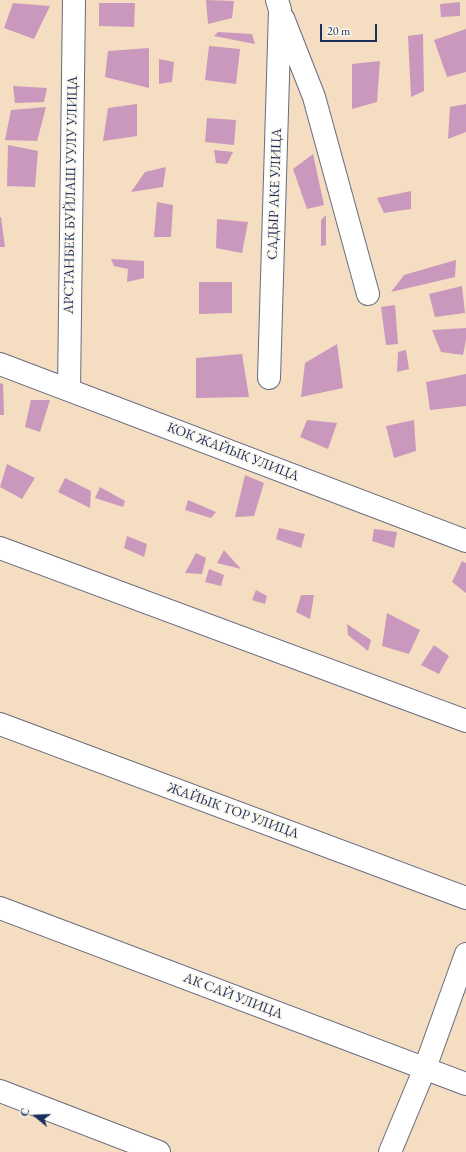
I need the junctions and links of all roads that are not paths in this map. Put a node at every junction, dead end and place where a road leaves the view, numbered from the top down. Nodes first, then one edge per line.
1 (74, 0) edge
2 (279, 5) edge
3 (368, 294) dead end
4 (0, 364) edge
5 (269, 378) dead end
6 (68, 390) junction
7 (466, 540) edge
8 (0, 548) edge
9 (466, 721) edge
10 (0, 724) edge
11 (466, 898) edge
12 (0, 908) edge
13 (466, 954) edge
14 (425, 1068) junction
15 (466, 1084) edge
16 (0, 1091) edge
17 (159, 1152) edge
18 (390, 1152) edge

1 - 6 street, АРСТАНБЕК БУЙЛАШ УУЛУ УЛИЦА
2 - 3 street, САДЫР АКЕ УЛИЦА
2 - 5 street, САДЫР АКЕ УЛИЦА
4 - 6 street, КОК ЖАЙЫК УЛИЦА
6 - 7 street, КОК ЖАЙЫК УЛИЦА
8 - 9 street
10 - 11 street, ЖАЙЫК ТОР УЛИЦА
12 - 14 street, АК САЙ УЛИЦА
13 - 14 street
14 - 15 street, АК САЙ УЛИЦА
14 - 18 street
16 - 17 street

